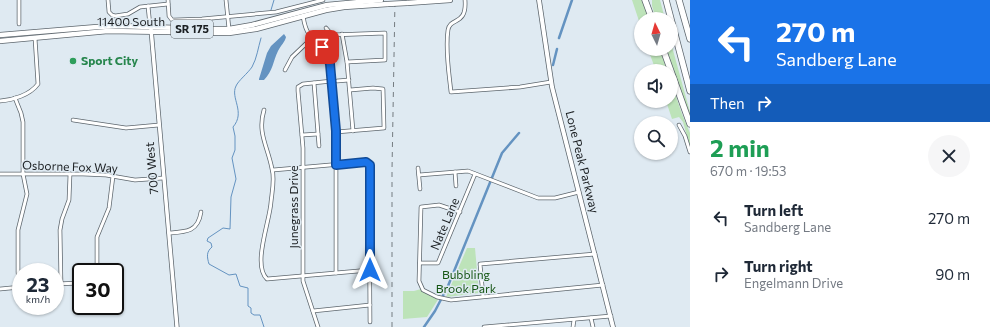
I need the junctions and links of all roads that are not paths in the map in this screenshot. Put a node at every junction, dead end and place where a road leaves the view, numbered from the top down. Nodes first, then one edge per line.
1 (20, 0) edge
2 (108, 0) edge
3 (168, 0) edge
4 (226, 0) edge
5 (323, 0) edge
6 (381, 0) edge
7 (450, 0) edge
8 (465, 0) edge
9 (539, 0) edge
10 (645, 0) edge
11 (650, 0) edge
12 (666, 0) edge
13 (679, 0) edge
14 (168, 4) junction
15 (327, 5) junction
16 (148, 6) junction
17 (650, 12) edge
18 (651, 12) edge
19 (303, 15) junction
20 (228, 17) junction
21 (19, 24) dead end
22 (326, 28) dead end
23 (151, 29) junction
24 (229, 29) junction
25 (342, 34) junction
26 (332, 35) junction
27 (0, 36) edge
28 (35, 38) junction
29 (312, 38) junction
30 (690, 39) edge
31 (0, 41) edge
32 (321, 45) junction
33 (666, 56) edge
34 (347, 62) junction
35 (285, 70) dead end
36 (349, 80) junction
37 (332, 81) junction
38 (337, 81) dead end
39 (551, 82) junction
40 (314, 83) junction
41 (350, 90) junction
42 (690, 91) edge
43 (15, 98) junction
44 (0, 101) edge
45 (264, 110) dead end
46 (73, 120) dead end
47 (690, 124) edge
48 (679, 125) dead end
49 (158, 126) junction
50 (353, 131) junction
51 (336, 132) junction
52 (318, 134) junction
53 (302, 135) junction
54 (319, 146) dead end
55 (690, 152) edge
56 (336, 165) junction
57 (303, 168) junction
58 (418, 168) dead end
59 (273, 170) junction
60 (455, 172) junction
61 (0, 174) edge
62 (23, 174) junction
63 (70, 174) junction
64 (475, 174) junction
65 (419, 175) junction
66 (112, 176) junction
67 (163, 178) junction
68 (456, 186) dead end
69 (420, 189) dead end
70 (579, 192) junction
71 (201, 212) dead end
72 (460, 212) junction
73 (168, 233) junction
74 (595, 254) junction
75 (18, 263) edge
76 (60, 263) edge
77 (97, 263) edge
78 (420, 263) junction
79 (370, 270) junction
80 (336, 273) junction
81 (303, 276) junction
82 (603, 285) junction
83 (12, 288) edge
84 (0, 289) edge
85 (483, 296) junction
86 (370, 305) junction
87 (313, 311) junction
88 (610, 316) junction
89 (591, 318) junction
90 (574, 320) junction
91 (370, 322) dead end
92 (540, 322) junction
93 (506, 326) edge
94 (177, 327) edge
95 (318, 327) edge
96 (484, 327) edge
97 (540, 327) edge
98 (573, 327) edge
99 (594, 327) edge
100 (613, 327) edge

1 - 21 street
2 - 16 street
3 - 14 street
4 - 20 street
5 - 20 street
6 - 15 main road, 11400 South / SR 175
7 - 19 main road, 11400 South / SR 175, bridge
8 - 39 street
9 - 39 main road, Lone Peak Parkway
10 - 17 highway
11 - 18 highway
12 - 42 highway
13 - 30 highway
14 - 16 street
14 - 20 street
15 - 19 main road
15 - 24 main road, 11400 South / SR 175
16 - 23 street, 700 West
19 - 23 main road, 11400 South / SR 175
19 - 29 street
20 - 24 street
22 - 26 street
23 - 24 main road, 11400 South / SR 175
23 - 27 main road, 11400 South / SR 175
23 - 28 main road, 11400 South / SR 175
23 - 49 street, 700 West
25 - 26 street
25 - 34 street
25 - 34 street
26 - 32 street
28 - 31 main road, 11400 South / SR 175
28 - 43 street
29 - 32 street
29 - 35 street
32 - 37 street
33 - 47 highway
34 - 36 street
36 - 38 street
36 - 41 street
37 - 40 street
37 - 51 street
39 - 70 main road, Lone Peak Parkway
40 - 52 street
40 - 53 street, Junegrass Drive
41 - 50 street
41 - 50 street
43 - 44 street
43 - 62 street
45 - 59 street
46 - 49 street
48 - 55 street
49 - 67 street, 700 West
50 - 51 street
51 - 56 street
52 - 53 street
52 - 54 street
53 - 57 street, Junegrass Drive
56 - 57 street
56 - 79 street
56 - 80 street
57 - 59 street
57 - 81 street, Junegrass Drive
58 - 65 street
59 - 81 street
60 - 64 street
60 - 65 street
60 - 68 street
61 - 62 street, Osborne Fox Way
62 - 63 street, Osborne Fox Way
62 - 75 street
63 - 66 street, Osborne Fox Way
63 - 76 street
64 - 70 street
64 - 72 street, Nate Lane
65 - 69 street
66 - 67 street, Osborne Fox Way
66 - 77 street
67 - 73 street, 700 West
70 - 74 main road, Lone Peak Parkway
71 - 73 street
72 - 78 street, Nate Lane
72 - 78 street
73 - 94 street, 700 West
74 - 82 main road, Lone Peak Parkway
74 - 85 street
78 - 85 street
79 - 80 street
79 - 86 street
80 - 81 street
81 - 87 street, Junegrass Drive
82 - 85 street
82 - 88 main road, Lone Peak Parkway
83 - 84 street
86 - 87 street
86 - 91 street
87 - 95 street, Junegrass Drive
88 - 89 street
88 - 100 main road, Lone Peak Parkway
89 - 90 street
89 - 99 street
90 - 92 street
90 - 98 street
92 - 93 street
92 - 97 street
93 - 96 street

